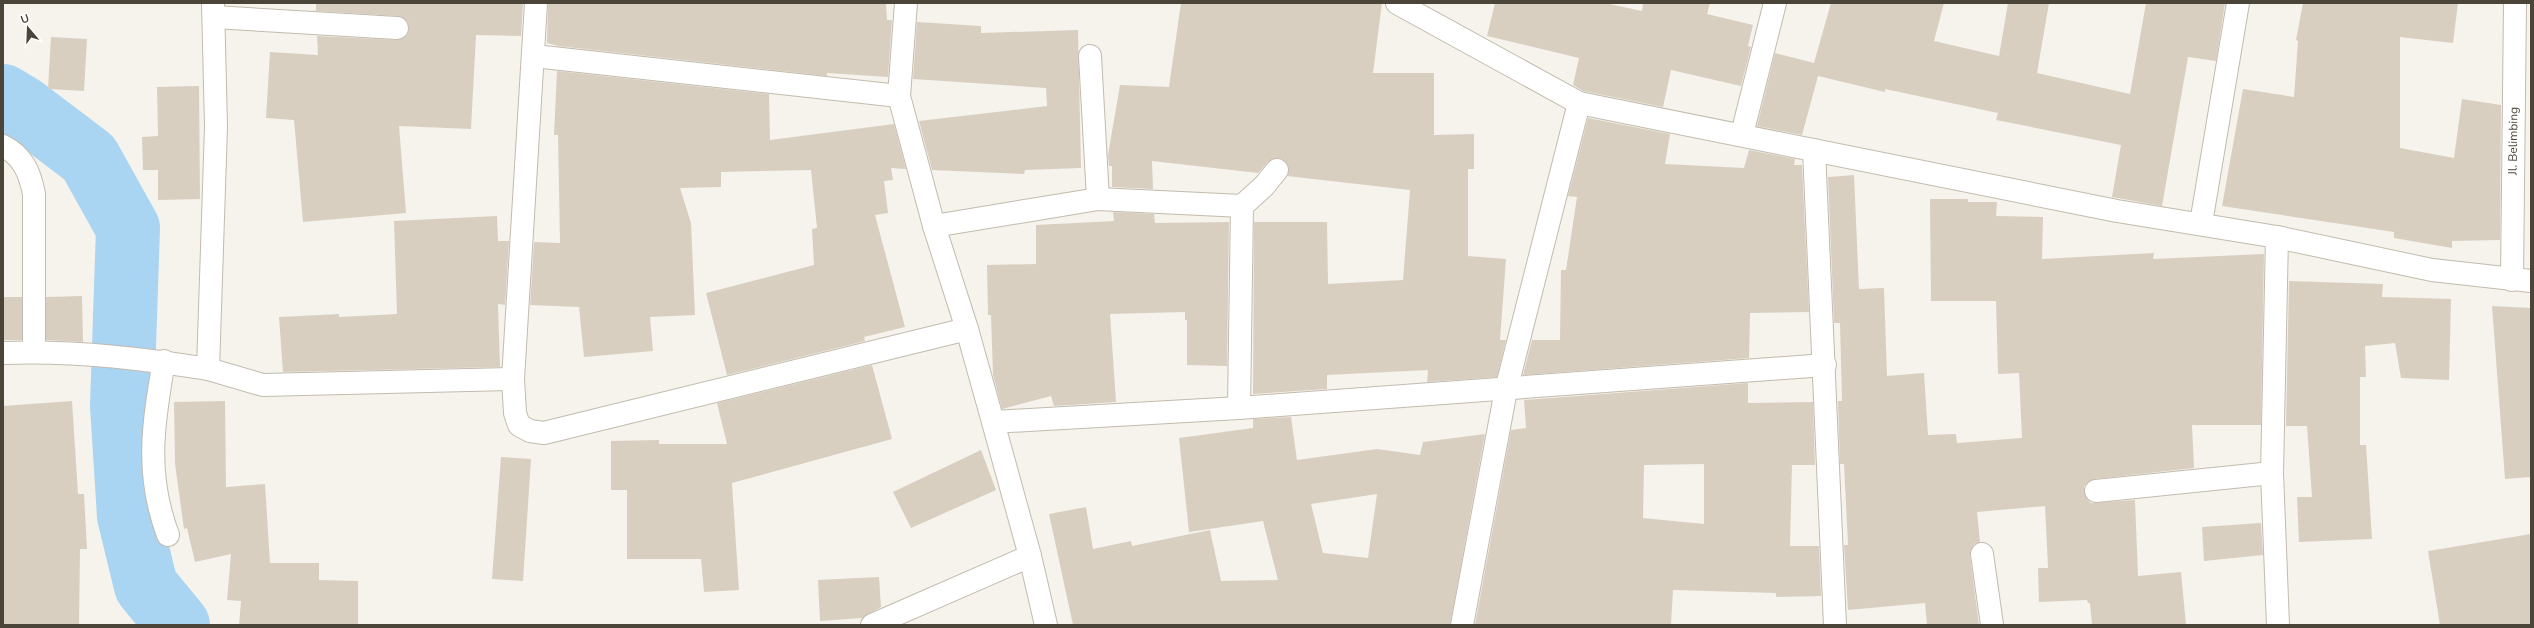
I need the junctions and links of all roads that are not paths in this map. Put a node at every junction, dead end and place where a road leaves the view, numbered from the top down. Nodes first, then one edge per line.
1 (536, 3) edge
2 (906, 3) edge
3 (1397, 3) edge
4 (1775, 3) edge
5 (2238, 3) edge
6 (2515, 3) edge
7 (213, 10) edge
8 (397, 28) dead end
9 (534, 56) junction
10 (1090, 56) dead end
11 (899, 96) junction
12 (1579, 103) junction
13 (1742, 134) junction
14 (3, 146) edge
15 (1814, 150) junction
16 (1277, 170) dead end
17 (1098, 200) junction
18 (1242, 206) junction
19 (2201, 223) junction
20 (934, 226) junction
21 (2277, 237) junction
22 (2522, 280) edge
23 (967, 329) junction
24 (34, 352) junction
25 (3, 353) edge
26 (157, 360) junction
27 (1825, 365) junction
28 (208, 369) junction
29 (513, 379) junction
30 (1506, 390) junction
31 (1239, 408) junction
32 (993, 422) junction
33 (2272, 473) junction
34 (2096, 491) dead end
35 (168, 535) dead end
36 (1982, 554) dead end
37 (1030, 556) junction
38 (872, 625) edge
39 (1046, 625) edge
40 (1462, 625) edge
41 (1835, 625) edge
42 (1992, 625) edge
43 (2278, 625) edge

1 - 9 street
2 - 11 street
3 - 12 street
4 - 13 street
5 - 19 street
6 - 22 street, Jl. Belimbing
7 - 8 street
7 - 28 street
9 - 11 street
9 - 29 street
10 - 17 street
11 - 20 street
12 - 13 street
12 - 30 street
13 - 15 street
14 - 24 street
15 - 19 street
15 - 27 street
16 - 18 street
17 - 18 street
17 - 20 street
18 - 31 street
19 - 21 street
20 - 23 street
21 - 22 street
21 - 33 street
23 - 29 street
23 - 32 street
24 - 25 street
24 - 26 street
26 - 28 street
26 - 35 street
27 - 30 street
27 - 41 street
28 - 29 street
30 - 31 street
30 - 40 street
31 - 32 street
32 - 37 street
33 - 34 street
33 - 43 street
36 - 42 street
37 - 38 street
37 - 39 street

